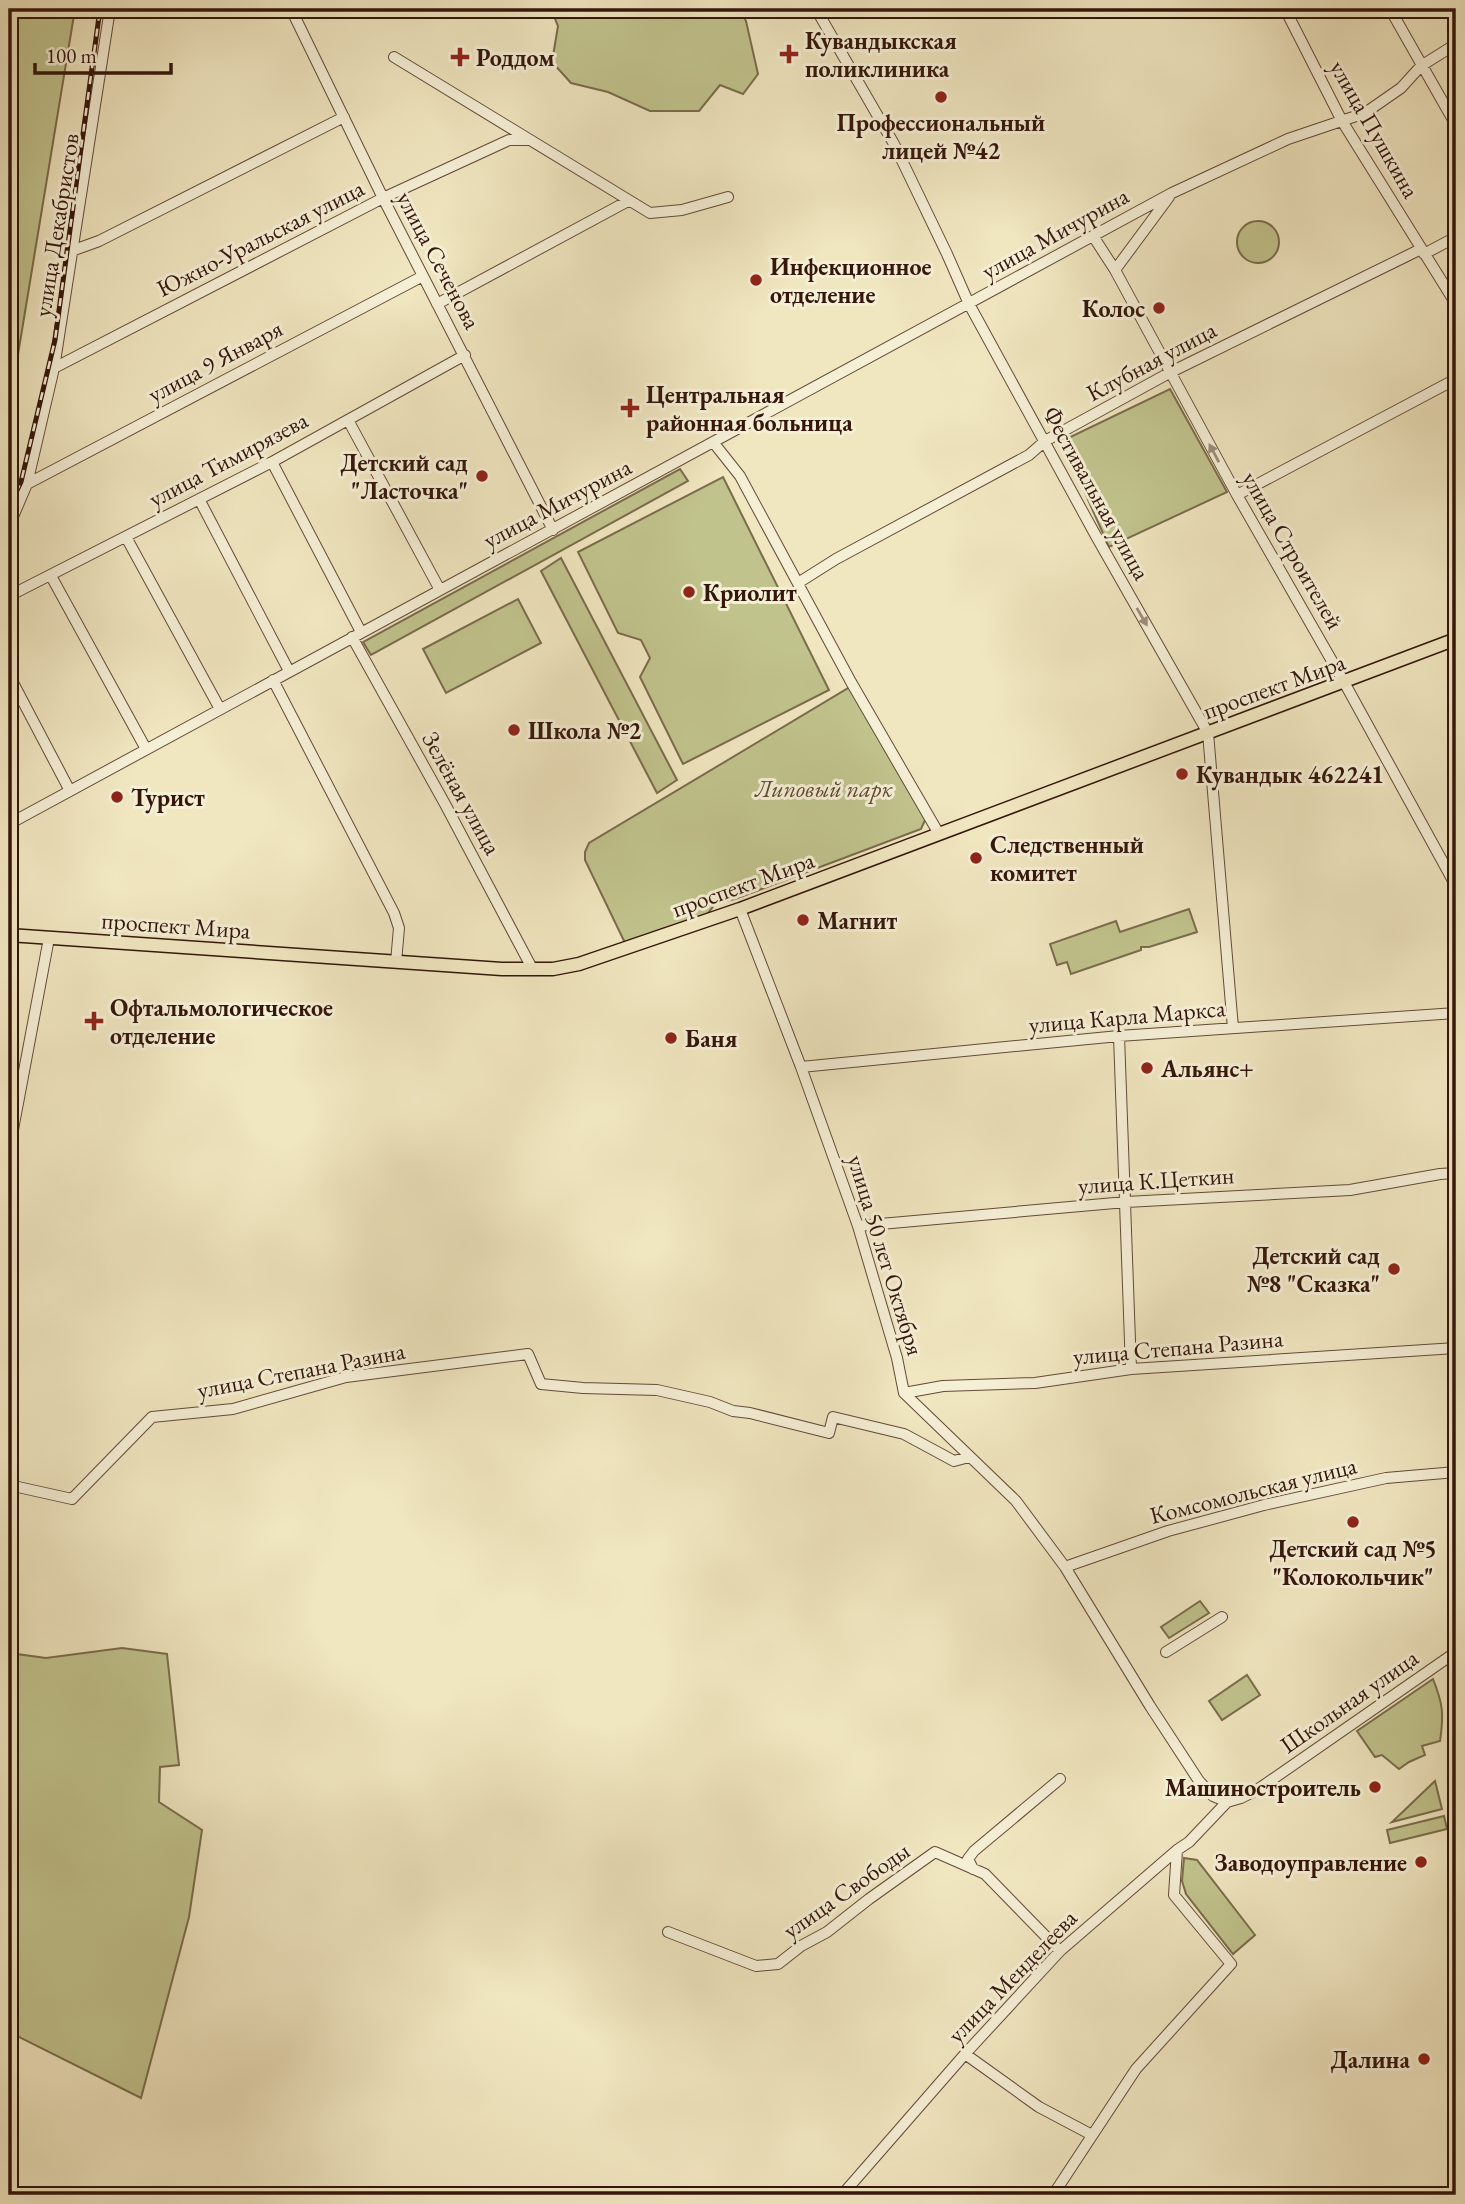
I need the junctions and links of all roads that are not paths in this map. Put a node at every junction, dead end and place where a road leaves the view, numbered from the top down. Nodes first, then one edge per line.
1 (110, 9) edge
2 (291, 9) edge
3 (817, 9) edge
4 (1285, 9) edge
5 (1390, 9) edge
6 (1456, 44) edge
7 (394, 57) dead end
8 (1421, 66) junction
9 (344, 117) junction
10 (1342, 121) junction
11 (1456, 125) edge
12 (528, 140) junction
13 (1172, 193) junction
14 (728, 197) dead end
15 (383, 198) junction
16 (628, 201) junction
17 (1093, 236) junction
18 (1456, 237) edge
19 (74, 250) junction
20 (1422, 252) junction
21 (1115, 270) junction
22 (423, 276) junction
23 (437, 304) junction
24 (969, 304) junction
25 (1456, 304) edge
26 (465, 355) junction
27 (54, 368) junction
28 (1171, 372) junction
29 (1456, 380) edge
30 (348, 420) junction
31 (1045, 441) junction
32 (713, 442) junction
33 (272, 462) junction
34 (27, 484) junction
35 (1237, 495) junction
36 (199, 499) junction
37 (9, 526) edge
38 (553, 530) junction
39 (125, 537) junction
40 (51, 576) junction
41 (798, 583) junction
42 (440, 590) junction
43 (9, 596) edge
44 (357, 635) junction
45 (1456, 639) edge
46 (289, 671) junction
47 (9, 675) edge
48 (273, 680) junction
49 (1344, 682) junction
50 (220, 709) junction
51 (1208, 733) junction
52 (146, 749) junction
53 (70, 790) junction
54 (9, 824) edge
55 (939, 834) junction
56 (1456, 886) edge
57 (740, 909) junction
58 (9, 935) edge
59 (49, 937) junction
60 (396, 962) junction
61 (533, 970) junction
62 (1456, 1013) edge
63 (1233, 1028) junction
64 (1119, 1036) junction
65 (801, 1067) junction
66 (9, 1151) edge
67 (1456, 1173) edge
68 (1126, 1202) junction
69 (858, 1226) junction
70 (1456, 1348) edge
71 (1131, 1369) junction
72 (904, 1393) junction
73 (969, 1457) junction
74 (1456, 1472) edge
75 (9, 1485) edge
76 (1065, 1567) junction
77 (1222, 1617) dead end
78 (1166, 1652) dead end
79 (1456, 1652) edge
80 (1060, 1779) dead end
81 (1227, 1802) junction
82 (1177, 1850) junction
83 (973, 1869) junction
84 (668, 1932) dead end
85 (1059, 1951) junction
86 (965, 2054) junction
87 (1092, 2135) junction
88 (842, 2195) edge
89 (1053, 2195) edge

1 - 19 street, улица Декабристов
2 - 9 street, улица Сеченова
3 - 24 street, Фестивальная улица
4 - 10 street, улица Пушкина
5 - 8 street
6 - 8 street, улица Мичурина
7 - 12 street
8 - 10 street, улица Мичурина
8 - 11 street
9 - 15 street, улица Сеченова
9 - 19 street
10 - 13 street, улица Мичурина
10 - 20 street, улица Пушкина
12 - 15 street, Южно-Уральская улица
12 - 16 street
13 - 17 street, улица Мичурина
13 - 21 street
14 - 16 street
15 - 22 street, улица Сеченова
15 - 27 street, Южно-Уральская улица
16 - 23 street
17 - 21 street, улица Строителей
17 - 24 street, улица Мичурина
18 - 20 street, Клубная улица
19 - 27 street, улица Декабристов
20 - 25 street, улица Пушкина
20 - 28 street, Клубная улица
21 - 28 street, улица Строителей
22 - 23 street, улица Сеченова
22 - 34 street, улица 9 Января
23 - 26 street, улица Сеченова
24 - 31 street, Фестивальная улица
24 - 32 street, улица Мичурина
26 - 30 street, улица Тимирязева
26 - 38 street, улица Сеченова
27 - 34 street, улица Декабристов
28 - 31 street, Клубная улица
35 -> 28 street, улица Строителей
29 - 35 street
30 - 33 street, улица Тимирязева
30 - 42 street
31 - 41 street, Клубная улица
31 -> 51 street, Фестивальная улица
32 - 38 street, улица Мичурина
32 - 41 street
33 - 36 street, улица Тимирязева
33 - 44 street, Зелёная улица
34 - 37 street, улица Декабристов
35 - 49 street, улица Строителей
36 - 39 street, улица Тимирязева
36 - 46 street
38 - 42 street, улица Мичурина
39 - 40 street, улица Тимирязева
39 - 50 street
40 - 43 street, улица Тимирязева
40 - 52 street
41 - 55 street
42 - 44 street, улица Мичурина
44 - 46 street, улица Мичурина
44 - 61 street, Зелёная улица
45 - 49 main road, проспект Мира
46 - 48 street, улица Мичурина
47 - 53 street
48 - 50 street, улица Мичурина
48 - 60 street
49 - 51 main road, проспект Мира
49 - 56 street, улица Строителей
50 - 52 street, улица Мичурина
51 - 55 main road, проспект Мира
51 - 63 street, Фестивальная улица
52 - 53 street, улица Мичурина
53 - 54 street, улица Мичурина
55 - 57 main road, проспект Мира
57 - 61 main road, проспект Мира
57 - 65 street, улица 50 лет Октября
58 - 59 main road, проспект Мира
59 - 60 main road, проспект Мира
59 - 66 street
60 - 61 main road, проспект Мира
62 - 63 street, улица Карла Маркса
63 - 64 street, улица Карла Маркса
64 - 65 street, улица Карла Маркса
64 - 68 street
65 - 69 street, улица 50 лет Октября
67 - 68 street, улица К.Цеткин
68 - 69 street, улица К.Цеткин
68 - 71 street
69 - 72 street, улица 50 лет Октября
70 - 71 street, улица Степана Разина
71 - 72 street, улица Степана Разина
72 - 73 street, улица 50 лет Октября
73 - 75 street, улица Степана Разина
73 - 76 street, улица 50 лет Октября
74 - 76 street, Комсомольская улица
76 - 81 street, улица 50 лет Октября
77 - 78 street
79 - 81 street, Школьная улица
80 - 83 street
81 - 82 street, улица Менделеева
82 - 85 street, улица Менделеева
82 - 87 street
83 - 84 street, улица Свободы
83 - 85 street, улица Свободы
85 - 86 street, улица Менделеева
86 - 87 street
86 - 88 street, улица Менделеева
87 - 89 street

